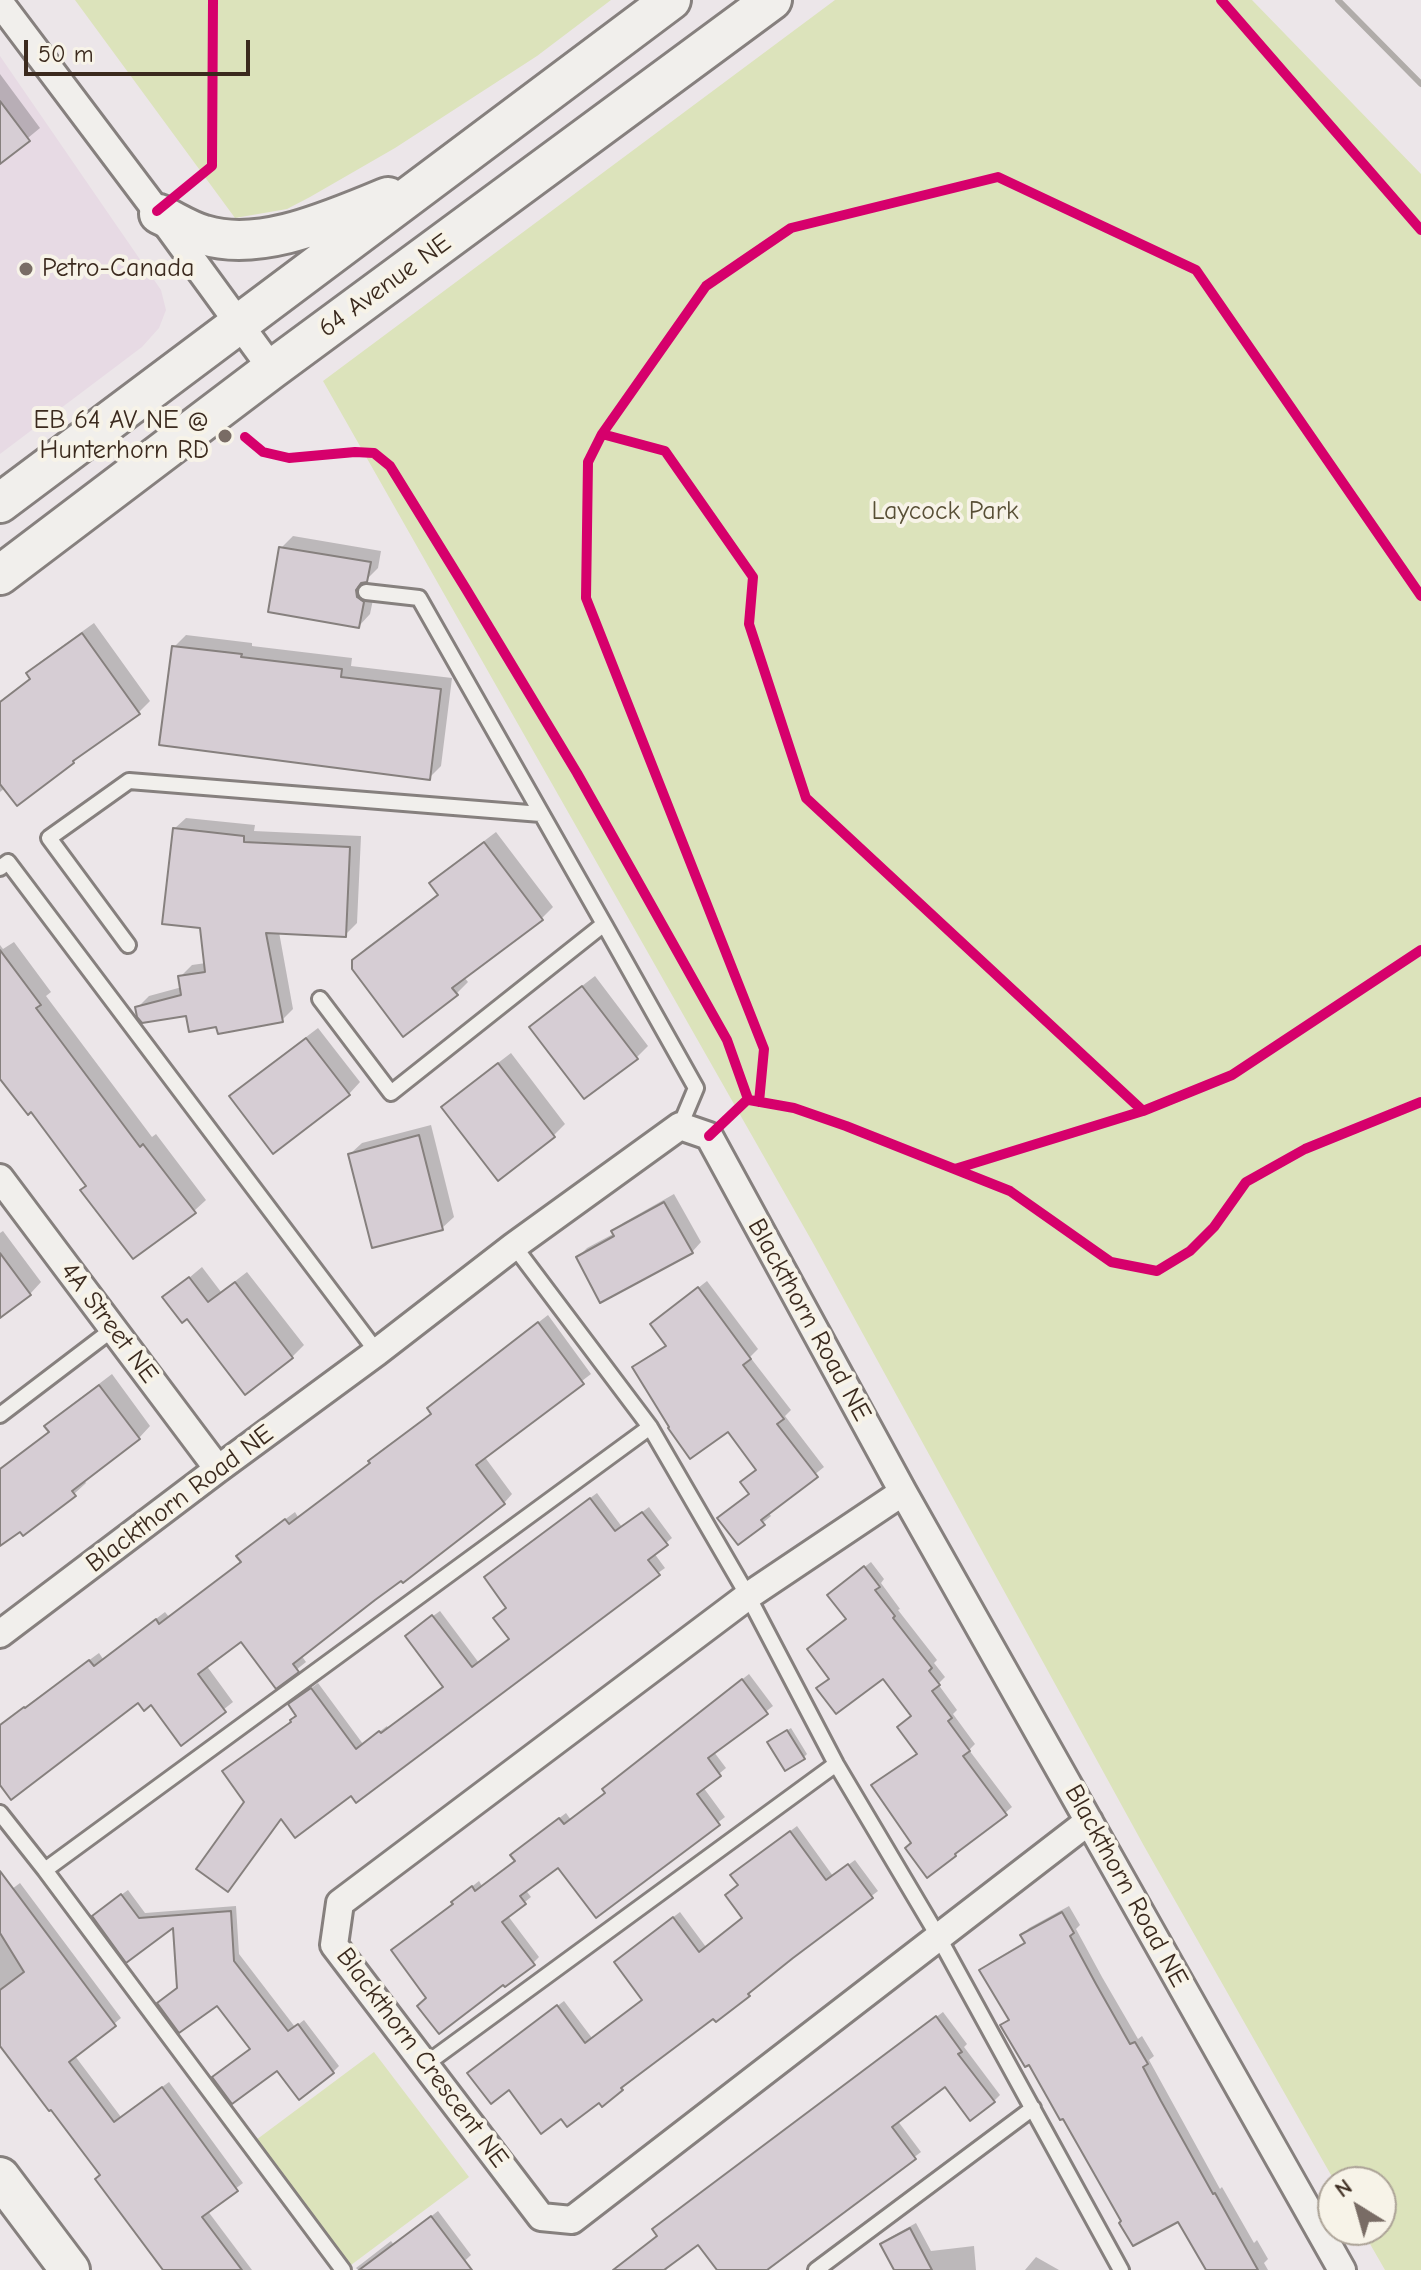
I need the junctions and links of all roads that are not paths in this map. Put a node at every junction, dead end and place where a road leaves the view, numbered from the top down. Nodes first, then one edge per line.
1 (671, 0) edge
2 (772, 0) edge
3 (0, 3) edge
4 (432, 180) junction
5 (159, 214) junction
6 (240, 325) junction
7 (272, 369) junction
8 (0, 503) edge
9 (0, 575) edge
10 (366, 592) dead end
11 (541, 814) junction
12 (0, 868) edge
13 (604, 924) junction
14 (128, 945) dead end
15 (320, 999) dead end
16 (680, 1126) junction
17 (0, 1178) edge
18 (514, 1246) junction
19 (113, 1329) junction
20 (377, 1352) junction
21 (0, 1415) edge
22 (650, 1427) junction
23 (218, 1469) junction
24 (903, 1492) junction
25 (748, 1596) junction
26 (0, 1634) edge
27 (836, 1764) junction
28 (0, 1813) edge
29 (1089, 1821) junction
30 (45, 1870) junction
31 (938, 1936) junction
32 (426, 2064) junction
33 (1033, 2108) junction
34 (0, 2177) edge
35 (70, 2270) edge
36 (343, 2270) edge
37 (816, 2270) edge
38 (1121, 2270) edge
39 (1342, 2270) edge

1 - 4 main road
2 - 7 main road, 64 Avenue NE
3 - 5 street
4 - 5 main road
4 - 6 main road
5 - 6 street
6 - 7 street
6 - 8 main road
7 - 9 main road, 64 Avenue NE
10 - 11 lane
11 - 13 lane
11 - 14 lane
12 - 20 lane
13 - 15 lane
13 - 16 lane
16 - 18 street, Blackthorn Road NE
16 - 24 street, Blackthorn Road NE
17 - 19 street, 4A Street NE
18 - 20 street, Blackthorn Road NE
18 - 22 lane
19 - 21 lane
19 - 23 street, 4A Street NE
20 - 23 street, Blackthorn Road NE
22 - 25 lane
22 - 30 lane
23 - 26 street, Blackthorn Road NE
24 - 25 street, Blackthorn Crescent NE
24 - 29 street, Blackthorn Road NE
25 - 27 lane
25 - 32 street, Blackthorn Crescent NE
27 - 31 lane
27 - 32 lane
28 - 30 lane
29 - 31 street, Blackthorn Crescent NE
29 - 39 street, Blackthorn Road NE
30 - 36 lane
31 - 32 street, Blackthorn Crescent NE
31 - 33 lane
33 - 37 lane
33 - 38 lane
34 - 35 main road

